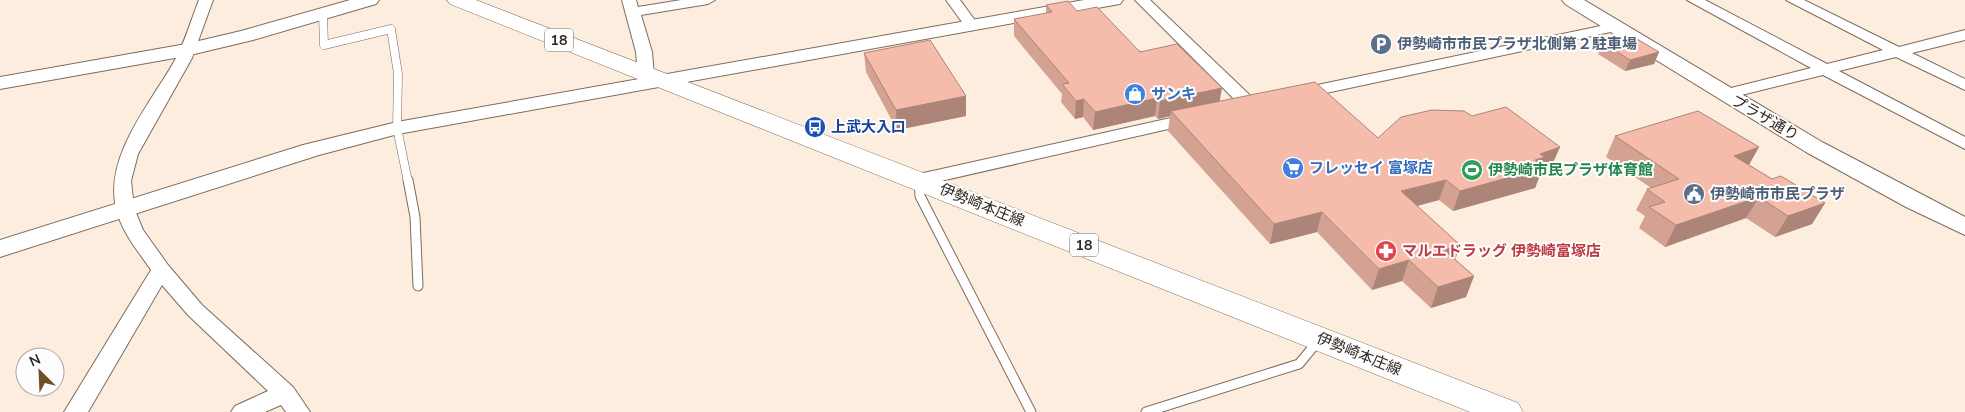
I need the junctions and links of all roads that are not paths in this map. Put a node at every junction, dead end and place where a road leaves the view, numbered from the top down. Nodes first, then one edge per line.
1 (206, 0) edge
2 (370, 0) edge
3 (457, 0) edge
4 (708, 0) edge
5 (953, 0) edge
6 (1114, 0) edge
7 (1142, 0) edge
8 (1570, 0) edge
9 (1694, 0) edge
10 (1793, 0) edge
11 (631, 6) edge
12 (323, 14) junction
13 (972, 26) junction
14 (1615, 27) junction
15 (1962, 38) edge
16 (186, 50) junction
17 (1898, 53) junction
18 (1826, 70) junction
19 (654, 78) junction
20 (0, 83) edge
21 (1965, 85) edge
22 (1725, 94) junction
23 (1250, 105) junction
24 (1231, 109) edge
25 (1211, 114) edge
26 (396, 128) junction
27 (1965, 144) edge
28 (919, 180) junction
29 (125, 208) junction
30 (1965, 227) edge
31 (0, 249) edge
32 (161, 270) junction
33 (418, 286) dead end
34 (1320, 338) junction
35 (285, 393) junction
36 (76, 412) edge
37 (243, 412) edge
38 (298, 412) edge
39 (1031, 412) edge
40 (1146, 412) edge
41 (1506, 412) edge

1 - 16 street
2 - 12 street
3 - 19 main road, 伊勢崎本庄線 / 18
4 - 11 street
5 - 13 street
6 - 13 street
7 - 23 street
8 - 14 street, プラザ通り
9 - 18 street
10 - 17 street
11 - 19 street
12 - 16 street
12 - 26 lane
13 - 19 street
14 - 22 street, プラザ通り
14 - 23 street
15 - 17 street
16 - 20 street
16 - 29 street
17 - 18 street
17 - 21 street
18 - 22 street
18 - 27 street
19 - 26 street
19 - 28 main road, 伊勢崎本庄線 / 18
22 - 30 street, プラザ通り
23 - 24 street
25 - 28 street
26 - 29 street
26 - 33 lane
28 - 34 main road, 伊勢崎本庄線 / 18
28 - 39 lane
29 - 31 street
29 - 32 street
32 - 35 street
32 - 36 street
34 - 40 lane
34 - 41 main road, 伊勢崎本庄線 / 18
35 - 37 street
35 - 38 street

